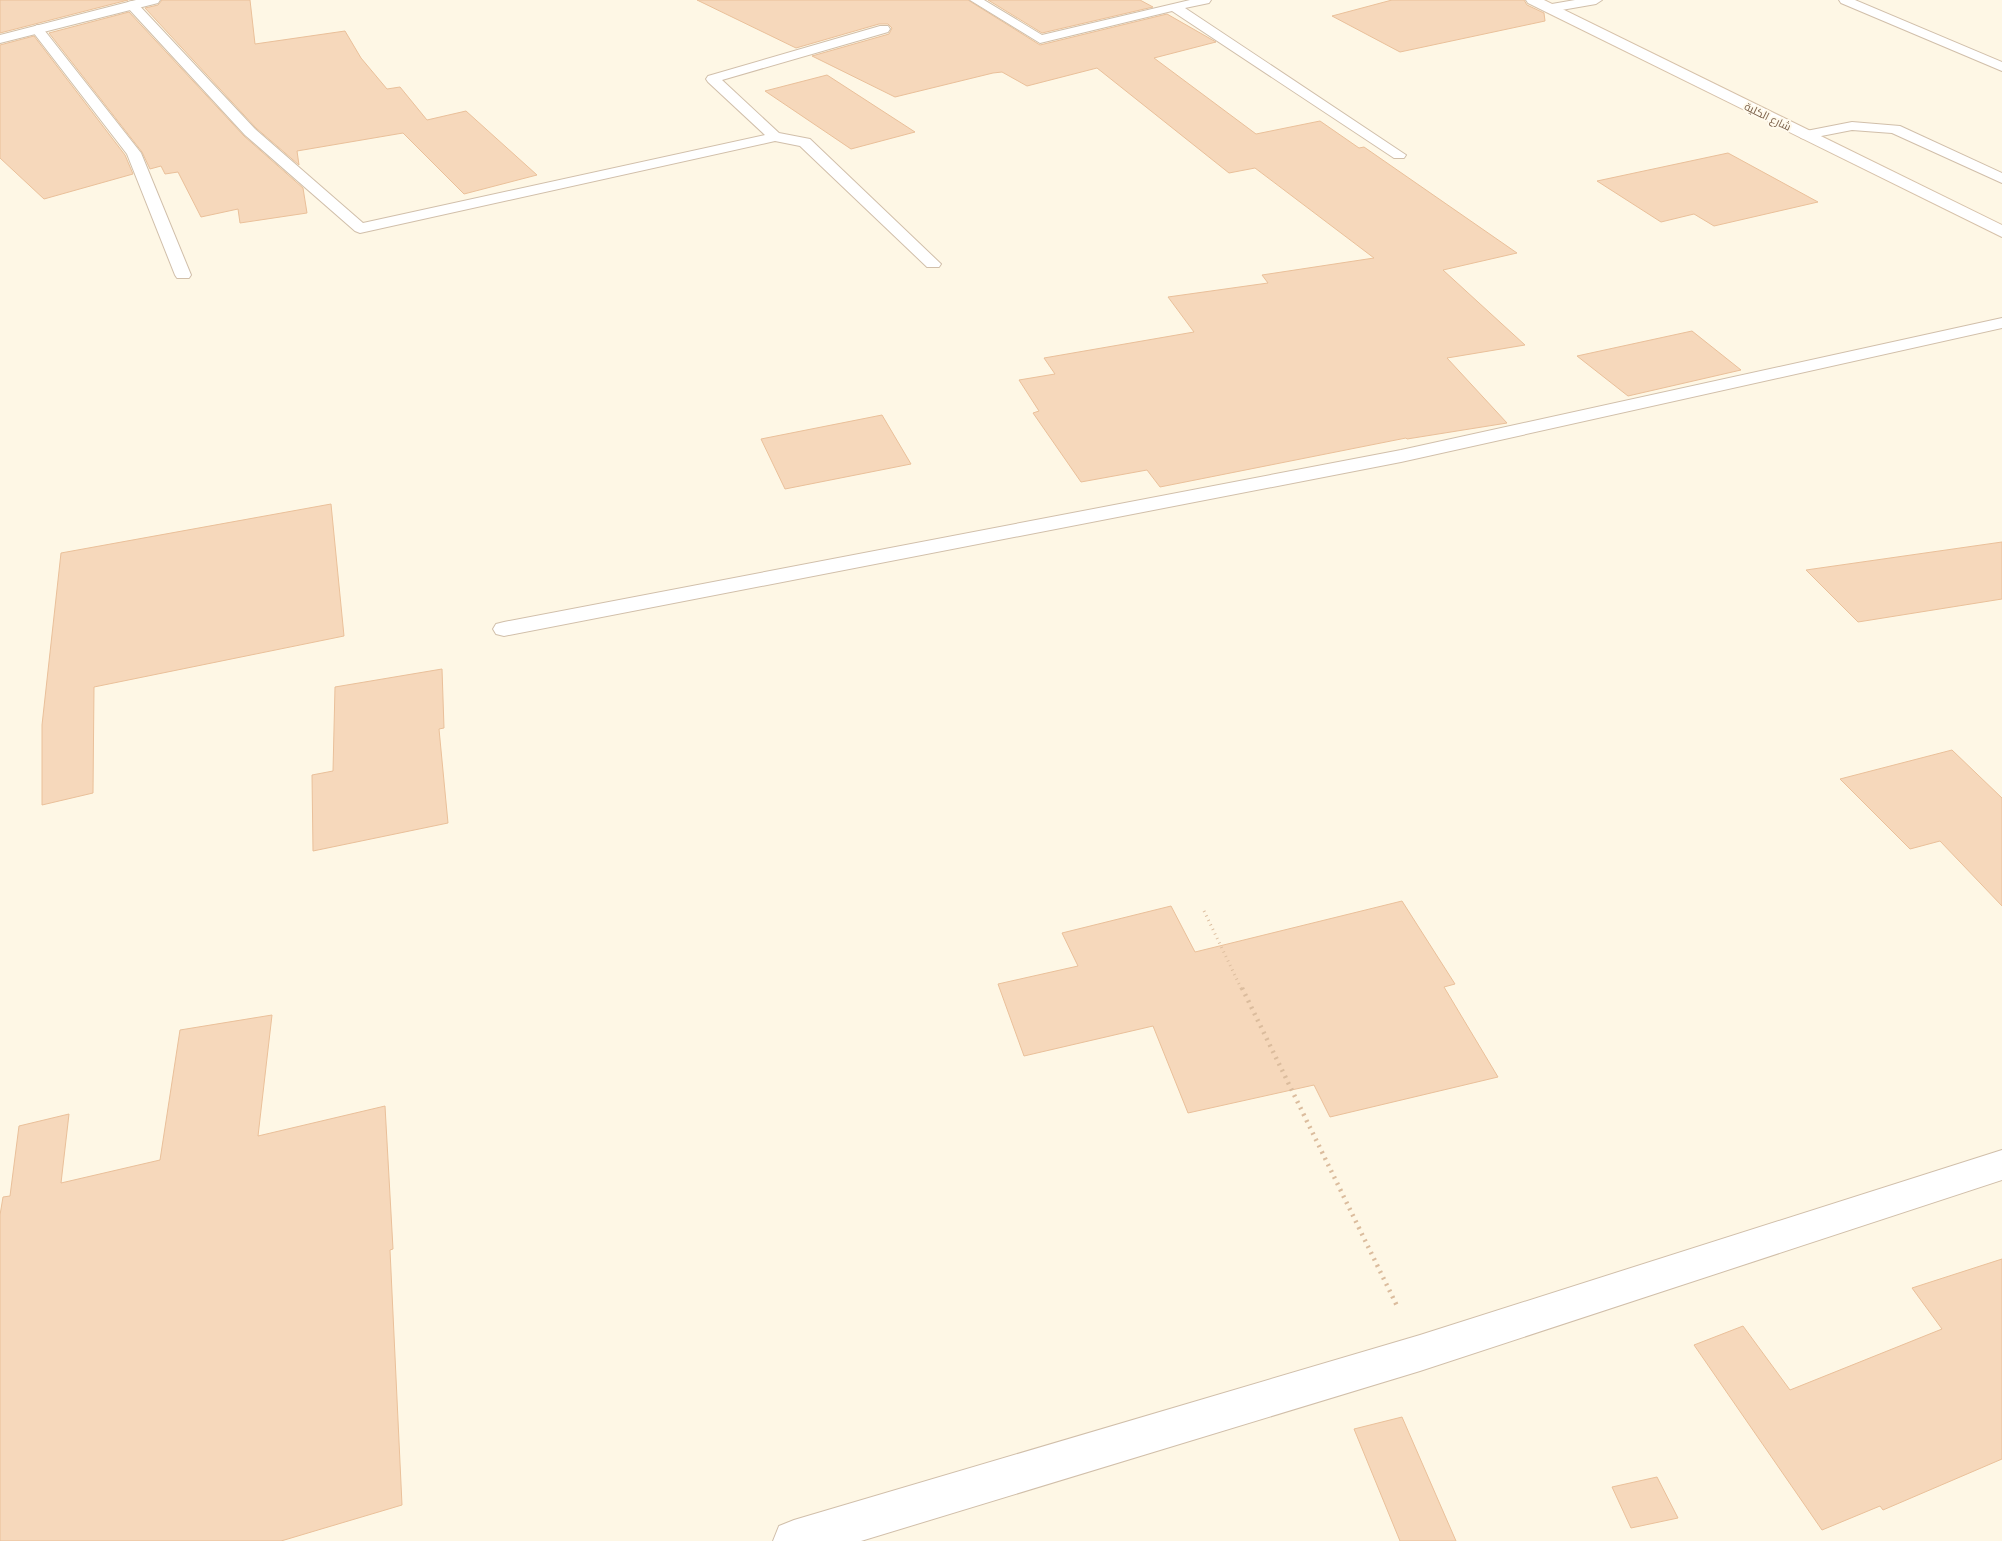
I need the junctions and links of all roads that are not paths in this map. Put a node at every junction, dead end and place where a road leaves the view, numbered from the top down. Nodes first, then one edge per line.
1 (152, 0) edge
2 (976, 0) edge
3 (1205, 0) edge
4 (1533, 0) edge
5 (1596, 0) edge
6 (1844, 0) edge
7 (132, 5) junction
8 (1174, 7) junction
9 (1550, 8) junction
10 (37, 29) junction
11 (884, 29) dead end
12 (0, 39) edge
13 (2002, 67) edge
14 (1806, 135) junction
15 (775, 137) junction
16 (1399, 155) dead end
17 (2002, 179) edge
18 (2002, 232) edge
19 (933, 264) dead end
20 (183, 275) dead end
21 (2002, 323) edge
22 (504, 629) dead end
23 (2002, 1165) edge
24 (794, 1541) edge

1 - 7 street
2 - 8 lane
3 - 8 lane
4 - 9 street, شارع الكلية
5 - 9 lane
6 - 13 lane
7 - 10 street
7 - 15 lane
8 - 16 lane
9 - 14 street, شارع الكلية
10 - 12 street
10 - 20 lane
11 - 15 lane
14 - 17 lane
14 - 18 street, شارع الكلية
15 - 19 lane
21 - 22 lane
23 - 24 street

